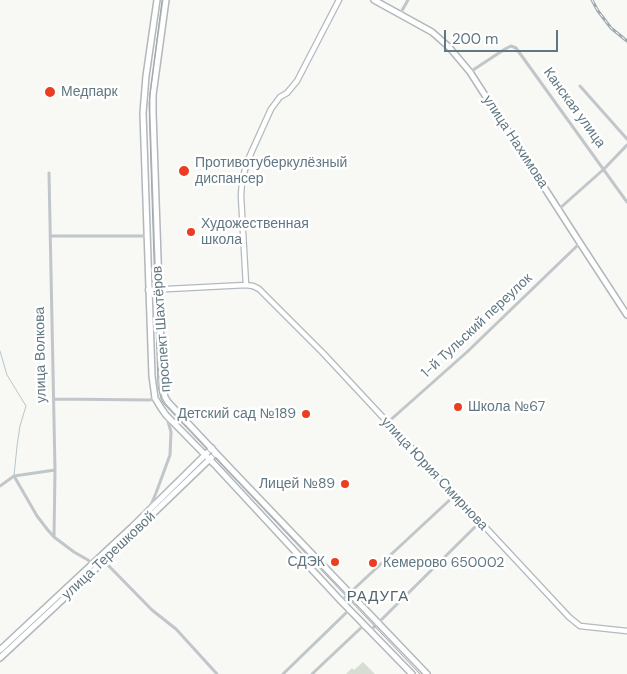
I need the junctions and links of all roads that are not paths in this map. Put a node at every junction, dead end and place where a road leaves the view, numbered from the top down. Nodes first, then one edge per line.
1 (157, 0) edge
2 (166, 0) edge
3 (340, 0) edge
4 (374, 0) edge
5 (408, 0) edge
6 (400, 14) junction
7 (470, 72) junction
8 (580, 86) dead end
9 (627, 139) edge
10 (627, 145) edge
11 (604, 169) junction
12 (49, 173) dead end
13 (627, 202) edge
14 (559, 209) junction
15 (50, 236) junction
16 (147, 236) junction
17 (580, 243) junction
18 (246, 285) junction
19 (158, 289) junction
20 (148, 290) junction
21 (627, 315) edge
22 (155, 398) junction
23 (54, 399) junction
24 (166, 415) junction
25 (387, 423) junction
26 (214, 450) junction
27 (207, 457) junction
28 (55, 470) junction
29 (14, 476) junction
30 (0, 486) edge
31 (455, 495) junction
32 (146, 512) junction
33 (480, 522) junction
34 (54, 537) junction
35 (102, 559) junction
36 (94, 566) junction
37 (349, 593) junction
38 (341, 601) junction
39 (350, 610) junction
40 (378, 622) junction
41 (364, 625) junction
42 (370, 631) junction
43 (627, 631) edge
44 (0, 650) edge
45 (0, 658) edge
46 (217, 674) edge
47 (283, 674) edge
48 (312, 674) edge
49 (412, 674) edge
50 (427, 674) edge

1 - 16 main road, проспект Шахтёров
2 - 19 main road, проспект Шахтёров
3 - 18 street
4 - 6 main road, улица Нахимова
5 - 6 street
6 - 7 main road, улица Нахимова
7 - 11 street, Канская улица
7 - 14 main road, улица Нахимова
8 - 9 street
10 - 11 street
11 - 13 street, Канская улица
11 - 14 street
12 - 15 street, улица Волкова
14 - 17 main road, улица Нахимова
15 - 16 street
15 - 23 street, улица Волкова
16 - 20 main road, проспект Шахтёров
17 - 21 main road, улица Нахимова
17 - 25 street, 1-й Тульский переулок
18 - 19 street
18 - 25 street, улица Юрия Смирнова
19 - 20 street
19 - 26 main road, проспект Шахтёров
20 - 22 main road, проспект Шахтёров
22 - 23 street
22 - 24 main road, проспект Шахтёров
23 - 28 street, улица Волкова
24 - 27 main road, проспект Шахтёров
24 - 32 street
25 - 31 street, улица Юрия Смирнова
26 - 27 main road, улица Терешковой
26 - 37 main road, проспект Шахтёров
27 - 32 main road, улица Терешковой
27 - 35 main road, улица Терешковой
27 - 38 main road, проспект Шахтёров
28 - 29 street
28 - 34 street, улица Волкова
29 - 30 street
29 - 34 street
31 - 33 street, улица Юрия Смирнова
31 - 37 street
32 - 35 main road, улица Терешковой
33 - 40 street
33 - 43 street, улица Юрия Смирнова
34 - 36 street
35 - 36 main road, улица Терешковой
35 - 46 street
36 - 44 main road, улица Терешковой
36 - 45 main road, улица Терешковой
37 - 38 street
37 - 40 main road, проспект Шахтёров
38 - 39 main road, проспект Шахтёров
39 - 41 main road, проспект Шахтёров
39 - 47 street
40 - 42 street
40 - 50 main road, проспект Шахтёров
41 - 42 main road, проспект Шахтёров
41 - 48 street
42 - 49 main road, проспект Шахтёров

